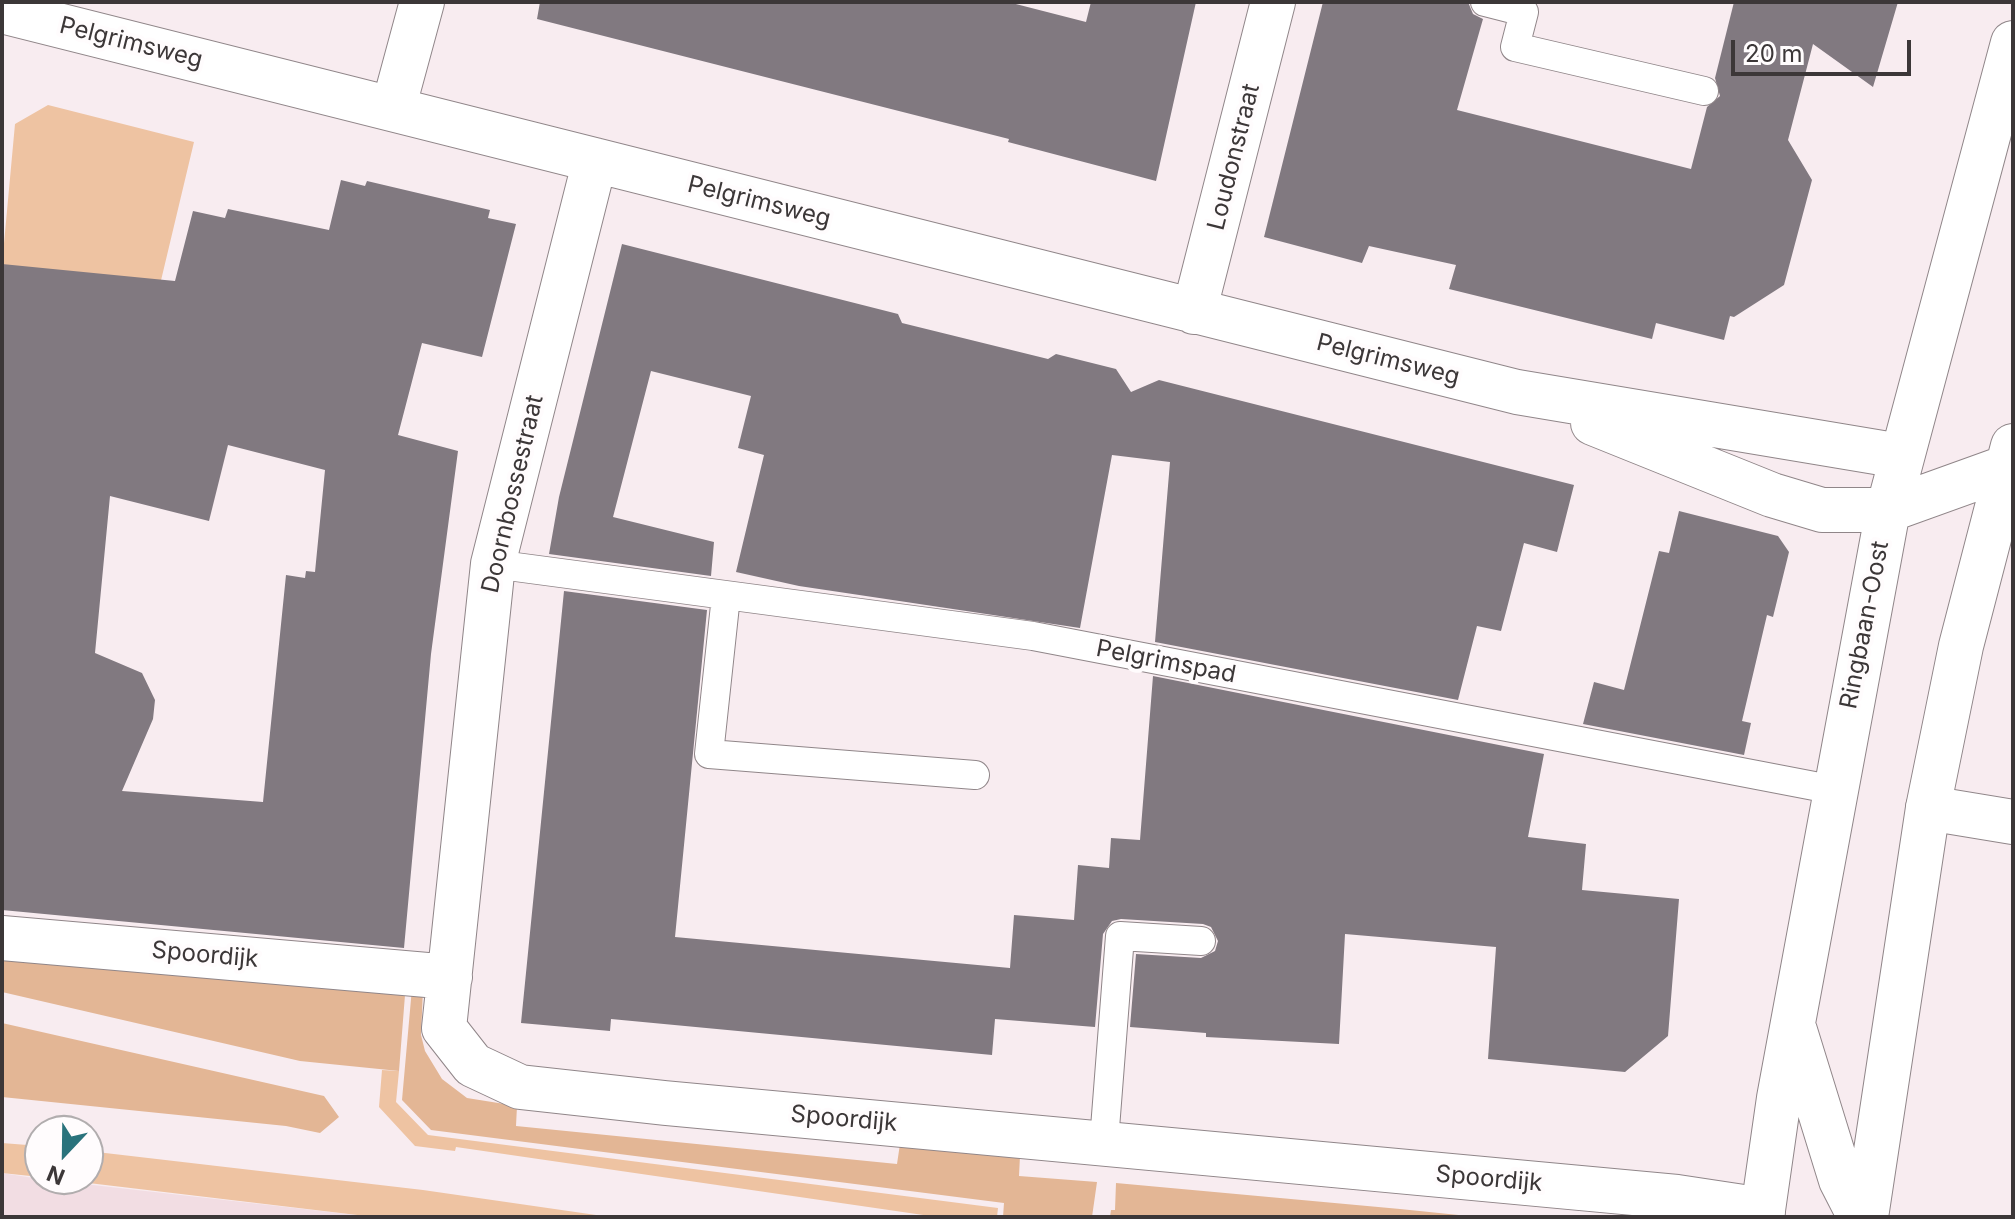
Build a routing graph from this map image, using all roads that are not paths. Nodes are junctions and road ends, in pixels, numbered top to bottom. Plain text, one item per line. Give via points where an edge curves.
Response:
1 (422, 2) edge
2 (1273, 2) edge
3 (1485, 2) edge
4 (2, 11) edge
5 (2013, 43) edge
6 (1704, 91) dead end
7 (393, 109) junction
8 (595, 160) junction
9 (1194, 312) junction
10 (1517, 392) junction
11 (1900, 456) junction
12 (2011, 459) edge
13 (1888, 510) junction
14 (493, 564) junction
15 (726, 596) junction
16 (975, 775) dead end
17 (1835, 790) junction
18 (1928, 808) junction
19 (2013, 822) edge
20 (2, 938) edge
21 (1201, 941) dead end
22 (450, 977) junction
23 (1793, 1025) junction
24 (1104, 1141) junction
25 (1762, 1214) edge
26 (1863, 1217) edge

1 - 7 street
2 - 9 street, Loudonstraat
3 - 6 lane via 1524,12 1515,47
4 - 7 street, Pelgrimsweg
5 - 11 street, Ringbaan-Oost
7 - 8 street, Pelgrimsweg
8 - 9 street, Pelgrimsweg
8 - 14 street, Doornbossestraat
9 - 10 street, Pelgrimsweg
10 - 11 street, Pelgrimsweg
10 - 13 street, Pelgrimsweg via 1772,495 1822,510
11 - 12 street, Pelgrimsweg
11 - 13 street, Ringbaan-Oost
12 - 13 street
12 - 18 street via 1961,646
13 - 17 street, Ringbaan-Oost
14 - 15 lane, Pelgrimspad
14 - 22 street, Doornbossestraat
15 - 16 lane via 709,754
15 - 17 lane, Pelgrimspad via 1033,636
17 - 23 street, Ringbaan-Oost
18 - 19 street
18 - 26 street
20 - 22 street, Spoordijk
21 - 24 lane via 1120,936
22 - 24 street, Spoordijk via 444,1028 473,1065 520,1087
23 - 25 street, Ringbaan-Oost
23 - 26 street via 1841,1180
24 - 25 street, Spoordijk via 1677,1197

